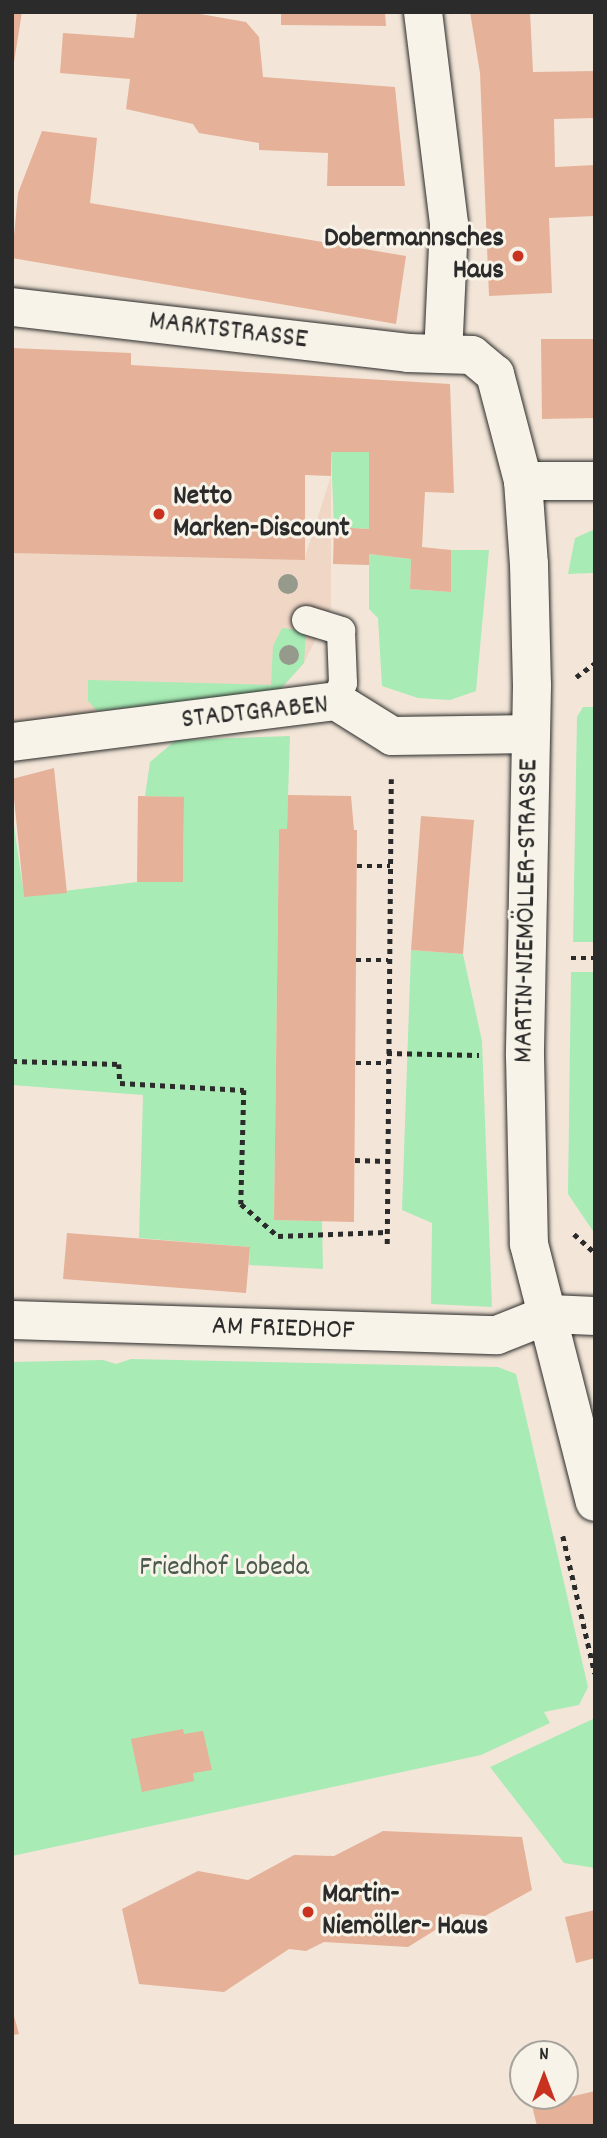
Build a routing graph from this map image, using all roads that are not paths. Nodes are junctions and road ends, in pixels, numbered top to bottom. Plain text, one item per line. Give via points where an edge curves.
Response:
1 (423, 12) edge
2 (12, 307) edge
3 (443, 354) junction
4 (523, 481) junction
5 (595, 481) edge
6 (306, 620) dead end
7 (336, 701) junction
8 (531, 734) junction
9 (12, 742) edge
10 (550, 1314) junction
11 (595, 1316) edge
12 (12, 1320) edge
13 (595, 1502) edge

1 - 3 street via 449,224
2 - 3 street, MARKTSTRASSE
3 - 4 street, MARTIN-NIEMÖLLER-STRASSE via 472,355 495,374
4 - 5 street
4 - 8 street, MARTIN-NIEMÖLLER-STRASSE
6 - 7 lane via 341,631 343,683
7 - 8 street, STADTGRABEN via 391,736
7 - 9 street, STADTGRABEN
8 - 10 street, MARTIN-NIEMÖLLER-STRASSE via 525,1056 529,1244
10 - 11 street
10 - 12 street, AM FRIEDHOF via 497,1335
10 - 13 street, MARTIN-NIEMÖLLER-STRASSE

